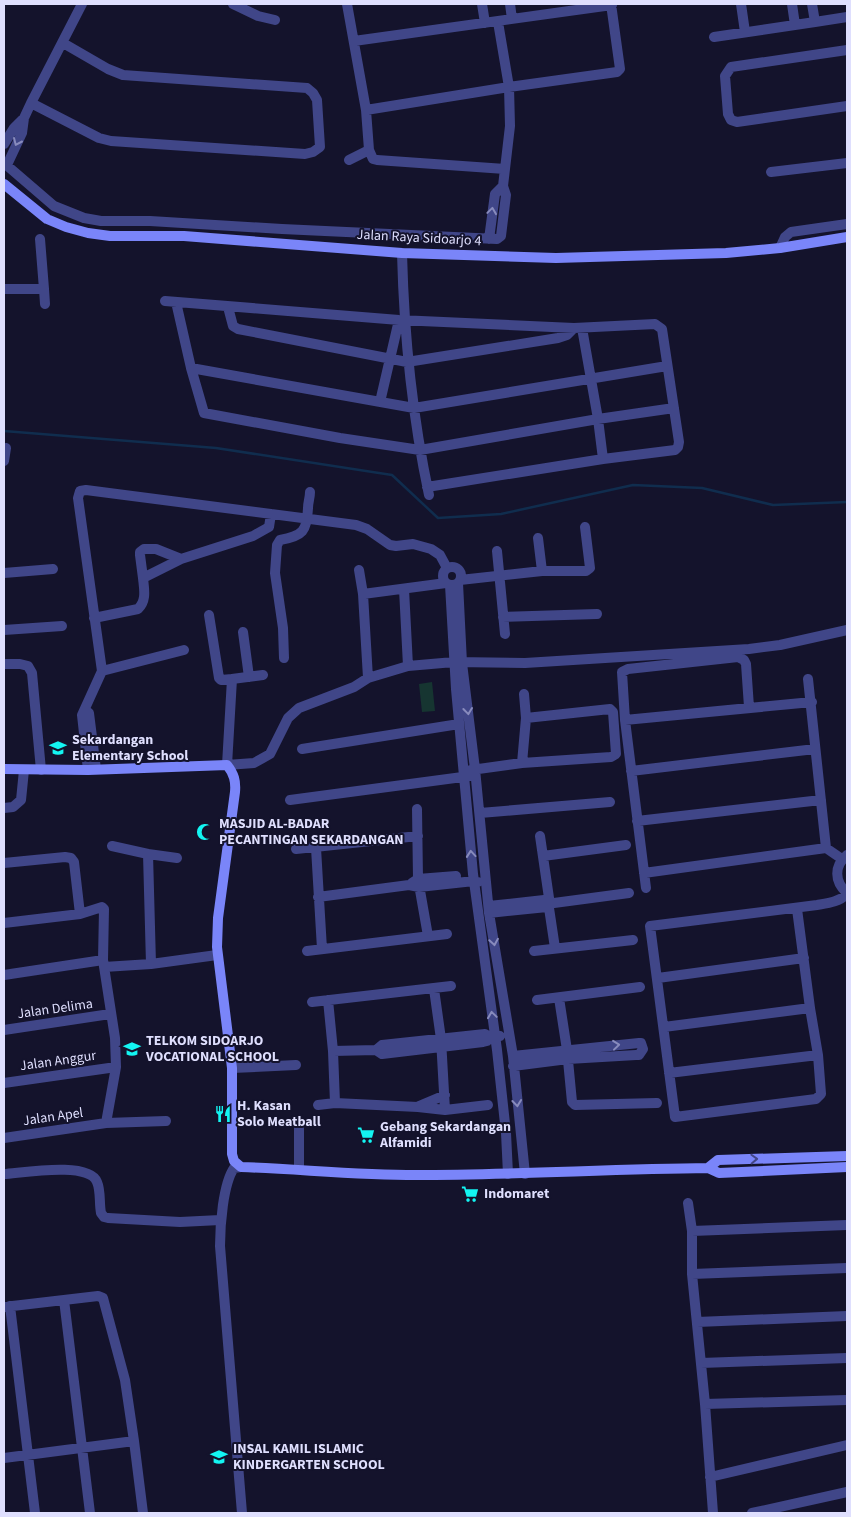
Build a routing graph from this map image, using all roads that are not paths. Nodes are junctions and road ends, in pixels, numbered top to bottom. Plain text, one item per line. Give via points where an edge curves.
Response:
1 (82, 4) edge
2 (233, 4) edge
3 (347, 4) edge
4 (482, 4) edge
5 (510, 4) edge
6 (612, 4) edge
7 (741, 4) edge
8 (792, 4) edge
9 (812, 4) edge
10 (847, 17) edge
11 (512, 19) junction
12 (275, 20) dead end
13 (498, 22) junction
14 (815, 22) junction
15 (485, 23) junction
16 (795, 25) junction
17 (745, 32) junction
18 (714, 37) dead end
19 (354, 41) junction
20 (63, 42) junction
21 (847, 50) edge
22 (509, 87) junction
23 (30, 102) junction
24 (847, 106) edge
25 (366, 110) junction
26 (24, 118) junction
27 (4, 144) edge
28 (369, 150) junction
29 (349, 160) dead end
30 (847, 163) edge
31 (5, 164) edge
32 (505, 169) junction
33 (771, 172) dead end
34 (4, 184) edge
35 (847, 224) edge
36 (847, 237) edge
37 (40, 238) dead end
38 (454, 238) junction
39 (780, 248) junction
40 (402, 253) junction
41 (452, 254) junction
42 (4, 289) edge
43 (44, 289) junction
44 (165, 301) dead end
45 (176, 302) junction
46 (45, 304) dead end
47 (228, 306) junction
48 (401, 320) junction
49 (578, 328) junction
50 (389, 359) junction
51 (407, 362) junction
52 (667, 366) junction
53 (191, 368) junction
54 (590, 378) junction
55 (380, 402) junction
56 (414, 408) junction
57 (674, 408) junction
58 (598, 419) junction
59 (6, 448) dead end
60 (420, 450) junction
61 (603, 459) junction
62 (4, 461) edge
63 (310, 492) dead end
64 (266, 513) junction
65 (308, 518) junction
66 (585, 526) dead end
67 (538, 538) dead end
68 (497, 551) dead end
69 (182, 559) junction
70 (447, 568) junction
71 (53, 569) dead end
72 (359, 570) dead end
73 (542, 571) junction
74 (4, 573) edge
75 (500, 576) junction
76 (143, 578) junction
77 (454, 583) junction
78 (404, 589) junction
79 (363, 594) junction
80 (598, 614) dead end
81 (209, 615) dead end
82 (503, 617) junction
83 (94, 618) junction
84 (62, 626) dead end
85 (4, 630) edge
86 (847, 630) edge
87 (243, 632) dead end
88 (505, 634) dead end
89 (184, 650) dead end
90 (284, 658) dead end
91 (458, 663) junction
92 (4, 664) edge
93 (408, 666) junction
94 (102, 672) junction
95 (263, 675) dead end
96 (249, 677) junction
97 (368, 678) junction
98 (232, 679) junction
99 (808, 679) dead end
100 (524, 694) dead end
101 (812, 702) junction
102 (749, 707) junction
103 (526, 718) junction
104 (625, 720) junction
105 (459, 724) junction
106 (302, 749) dead end
107 (815, 749) junction
108 (522, 763) junction
109 (227, 765) junction
110 (4, 769) edge
111 (24, 770) junction
112 (41, 770) junction
113 (92, 770) junction
114 (631, 771) junction
115 (476, 772) junction
116 (464, 774) junction
117 (290, 800) dead end
118 (821, 800) junction
119 (610, 802) dead end
120 (4, 808) edge
121 (417, 809) dead end
122 (480, 813) junction
123 (637, 822) junction
124 (418, 836) junction
125 (540, 836) dead end
126 (626, 845) dead end
127 (112, 846) dead end
128 (316, 848) junction
129 (826, 848) junction
130 (296, 849) dead end
131 (148, 854) junction
132 (543, 856) junction
133 (845, 857) edge
134 (177, 858) dead end
135 (4, 863) edge
136 (644, 873) junction
137 (473, 877) junction
138 (486, 881) junction
139 (415, 884) junction
140 (646, 888) dead end
141 (629, 893) dead end
142 (847, 893) edge
143 (318, 897) junction
144 (548, 903) junction
145 (797, 908) junction
146 (489, 910) junction
147 (80, 914) junction
148 (4, 923) edge
149 (447, 934) dead end
150 (428, 936) junction
151 (634, 940) dead end
152 (555, 948) junction
153 (322, 949) junction
154 (307, 951) dead end
155 (534, 951) dead end
156 (217, 955) junction
157 (804, 958) junction
158 (103, 963) junction
159 (151, 964) junction
160 (4, 975) edge
161 (658, 978) junction
162 (451, 986) dead end
163 (640, 987) dead end
164 (434, 989) junction
165 (559, 998) junction
166 (328, 1000) junction
167 (537, 1000) dead end
168 (312, 1002) dead end
169 (810, 1008) junction
170 (110, 1014) junction
171 (664, 1027) junction
172 (4, 1030) edge
173 (510, 1034) junction
174 (492, 1037) junction
175 (442, 1043) junction
176 (497, 1050) junction
177 (333, 1051) junction
178 (568, 1055) junction
179 (818, 1055) junction
180 (512, 1056) junction
181 (296, 1065) dead end
182 (116, 1067) junction
183 (232, 1068) junction
184 (669, 1073) junction
185 (4, 1082) edge
186 (445, 1095) junction
187 (335, 1103) junction
188 (657, 1103) dead end
189 (318, 1105) dead end
190 (488, 1105) dead end
191 (418, 1107) junction
192 (445, 1110) junction
193 (166, 1121) dead end
194 (299, 1121) dead end
195 (106, 1123) junction
196 (520, 1132) junction
197 (506, 1133) junction
198 (4, 1138) edge
199 (847, 1156) edge
200 (241, 1167) junction
201 (847, 1167) edge
202 (708, 1168) junction
203 (299, 1169) junction
204 (4, 1174) edge
205 (508, 1174) junction
206 (525, 1174) junction
207 (688, 1203) dead end
208 (220, 1220) junction
209 (847, 1225) edge
210 (692, 1231) junction
211 (847, 1268) edge
212 (692, 1274) junction
213 (64, 1300) junction
214 (7, 1306) edge
215 (847, 1316) edge
216 (697, 1322) junction
217 (847, 1358) edge
218 (701, 1363) junction
219 (847, 1400) edge
220 (705, 1404) junction
221 (134, 1441) junction
222 (847, 1446) edge
223 (83, 1448) junction
224 (28, 1455) junction
225 (4, 1458) edge
226 (710, 1477) junction
227 (847, 1492) edge
228 (35, 1513) edge
229 (90, 1513) edge
230 (143, 1513) edge
231 (242, 1513) edge
232 (713, 1513) edge
233 (752, 1513) edge

1 - 20 street
2 - 12 street
3 - 19 street
4 - 15 street
5 - 11 street
6 - 11 street
6 - 22 street via 620,69 617,72
7 - 17 street
8 - 16 street
9 - 14 street
10 - 14 street
11 - 13 street
13 - 15 street
13 - 22 street
14 - 16 street
15 - 19 street
16 - 17 street
17 - 18 street
19 - 25 street
20 - 23 street
20 - 23 street via 122,75 306,88 317,100 320,147 305,154 111,142
21 - 24 street via 731,67 726,76 728,114 737,122
22 - 25 street
22 - 32 street via 510,126
23 - 26 street
25 - 28 street
26 - 27 street
26 -> 31 street via 22,133
28 - 29 street
28 - 32 street via 377,160
30 - 33 street
31 - 38 street via 54,206 101,221
32 - 38 street via 503,186 506,195 501,236 497,239
34 - 40 street, Jalan Raya Sidoarjo 4 via 47,219 88,233 184,236
35 - 39 street via 791,232
36 - 39 street, Jalan Raya Sidoarjo 4
37 - 43 street
38 - 41 street
39 - 41 street, Jalan Raya Sidoarjo 4 via 575,258
40 - 41 street, Jalan Raya Sidoarjo 4
40 - 48 street
42 - 43 street
43 - 46 street
44 - 45 street
45 - 47 street
45 - 53 street
47 - 48 street
47 - 50 street via 230,319 238,329
48 - 49 street
48 - 50 street
48 - 51 street
49 - 51 street via 558,338
49 - 52 street via 660,326
49 - 54 street
50 - 51 street
50 - 55 street
51 - 56 street
52 - 54 street
52 - 57 street
53 - 55 street
53 - 60 street via 204,413
54 - 56 street
54 - 58 street
55 - 56 street
56 - 60 street
57 - 58 street
57 - 61 street via 679,442 675,450
58 - 60 street
58 - 61 street
59 - 62 street
60 - 61 street via 428,491
63 - 65 street
64 - 65 street
64 - 69 street via 261,526 263,530 253,536
64 - 83 street via 80,491 78,498
65 - 70 street via 356,524 390,546 422,545 440,555
65 - 90 street via 303,532 280,540 278,545 275,573
66 - 73 street via 589,570
67 - 73 street
68 - 75 street
69 - 76 street
69 - 76 street via 144,548 140,552
70 - 77 street via 443,575
70 - 77 street via 458,569 462,576
71 - 74 street
72 - 79 street
73 - 75 street
75 - 77 street
75 - 82 street
76 - 83 street via 143,604
77 - 78 street
77 - 91 street
78 - 79 street
78 - 93 street
79 - 97 street
80 - 82 street
81 - 98 street via 218,678
82 - 88 street
83 - 94 street
84 - 85 street
86 - 91 street via 780,646 757,648 525,663
87 - 96 street
89 - 94 street
91 - 93 street
91 - 105 street
91 -> 115 street
92 - 112 street via 28,666 32,673
93 - 97 street
94 - 113 street via 82,715
95 - 96 street
96 - 98 street
97 - 109 street via 354,688 300,708 288,718 270,754 262,760
98 - 109 street
99 - 101 street
100 - 103 street
101 - 102 street
101 - 107 street
102 - 104 street
102 - 104 street via 746,664 738,657 622,672
103 - 108 street
103 - 108 street via 610,709 613,712 616,754
104 - 114 street
105 - 106 street
105 - 116 street
107 - 114 street
107 - 118 street
108 - 115 street
109 - 113 street
109 - 156 street via 234,777 235,792 218,918
110 - 111 street
111 - 112 street
111 - 120 street via 21,800 18,805
112 - 113 street
114 - 123 street
115 - 116 street
115 - 122 street
116 - 117 street
137 -> 116 street
118 - 123 street
118 - 129 street
119 - 122 street
121 - 124 street
122 - 138 street
123 - 136 street
124 - 128 street
124 - 139 street
125 - 132 street
126 - 132 street
127 - 131 street
128 - 130 street
128 - 143 street
129 - 133 street
129 - 136 street
131 - 134 street
131 - 159 street
132 - 144 street
133 - 142 street via 837,874 838,882
135 - 147 street via 71,858
136 - 140 street
137 - 138 street
137 - 139 street
174 -> 137 street
138 - 146 street
139 - 143 street
139 - 150 street
141 - 144 street
142 - 145 street via 834,902
143 - 153 street
144 - 146 street
144 - 152 street
145 - 157 street
145 - 161 street via 650,926
146 -> 173 street
147 - 148 street
147 - 158 street via 104,909
149 - 150 street
150 - 153 street
151 - 152 street
152 - 155 street
153 - 154 street
156 - 159 street
156 - 183 street
157 - 161 street
157 - 169 street
158 - 159 street
158 - 160 street
158 - 170 street
161 - 171 street
162 - 164 street
163 - 165 street
164 - 166 street
164 - 175 street
165 - 167 street
165 - 178 street
166 - 168 street
166 - 177 street
169 - 171 street
169 - 179 street
170 - 172 street, Jalan Delima
170 - 182 street
171 - 184 street
173 - 174 street
173 - 180 street
174 - 175 street via 482,1042
174 - 176 street
175 - 177 street
175 - 186 street
176 - 180 street
176 - 197 street
177 - 187 street
178 -> 178 street via 639,1042 643,1049 639,1055
178 - 180 street
178 - 188 street via 572,1102 575,1105
179 - 184 street
179 - 184 street via 821,1094 816,1099 675,1117
180 -> 196 street
181 - 183 street
182 - 185 street, Jalan Anggur
182 - 195 street
183 - 200 street via 232,1154 234,1162
186 - 191 street
186 - 192 street
187 - 189 street
187 - 191 street
190 - 192 street
191 - 192 street
193 - 195 street, Jalan Apel
194 - 203 street
195 - 198 street, Jalan Apel
196 - 197 street
196 - 206 street
197 - 205 street
202 -> 199 street via 718,1160
200 - 203 street
200 - 208 street via 232,1171
201 - 202 street via 719,1173
202 - 206 street
203 - 205 street via 363,1174
204 - 208 street via 54,1169 86,1173 97,1183 102,1213 108,1218 180,1222
205 - 206 street
207 - 210 street
208 - 231 street via 220,1260
209 - 210 street
210 - 212 street
211 - 212 street
212 - 216 street
213 - 214 street
213 - 221 street via 103,1298 125,1380
213 - 223 street
214 - 224 street
215 - 216 street
216 - 218 street
217 - 218 street
218 - 220 street
219 - 220 street
220 - 226 street
221 - 223 street
221 - 230 street
222 - 226 street
223 - 224 street
223 - 229 street
224 - 225 street
224 - 228 street
226 - 232 street
227 - 233 street

